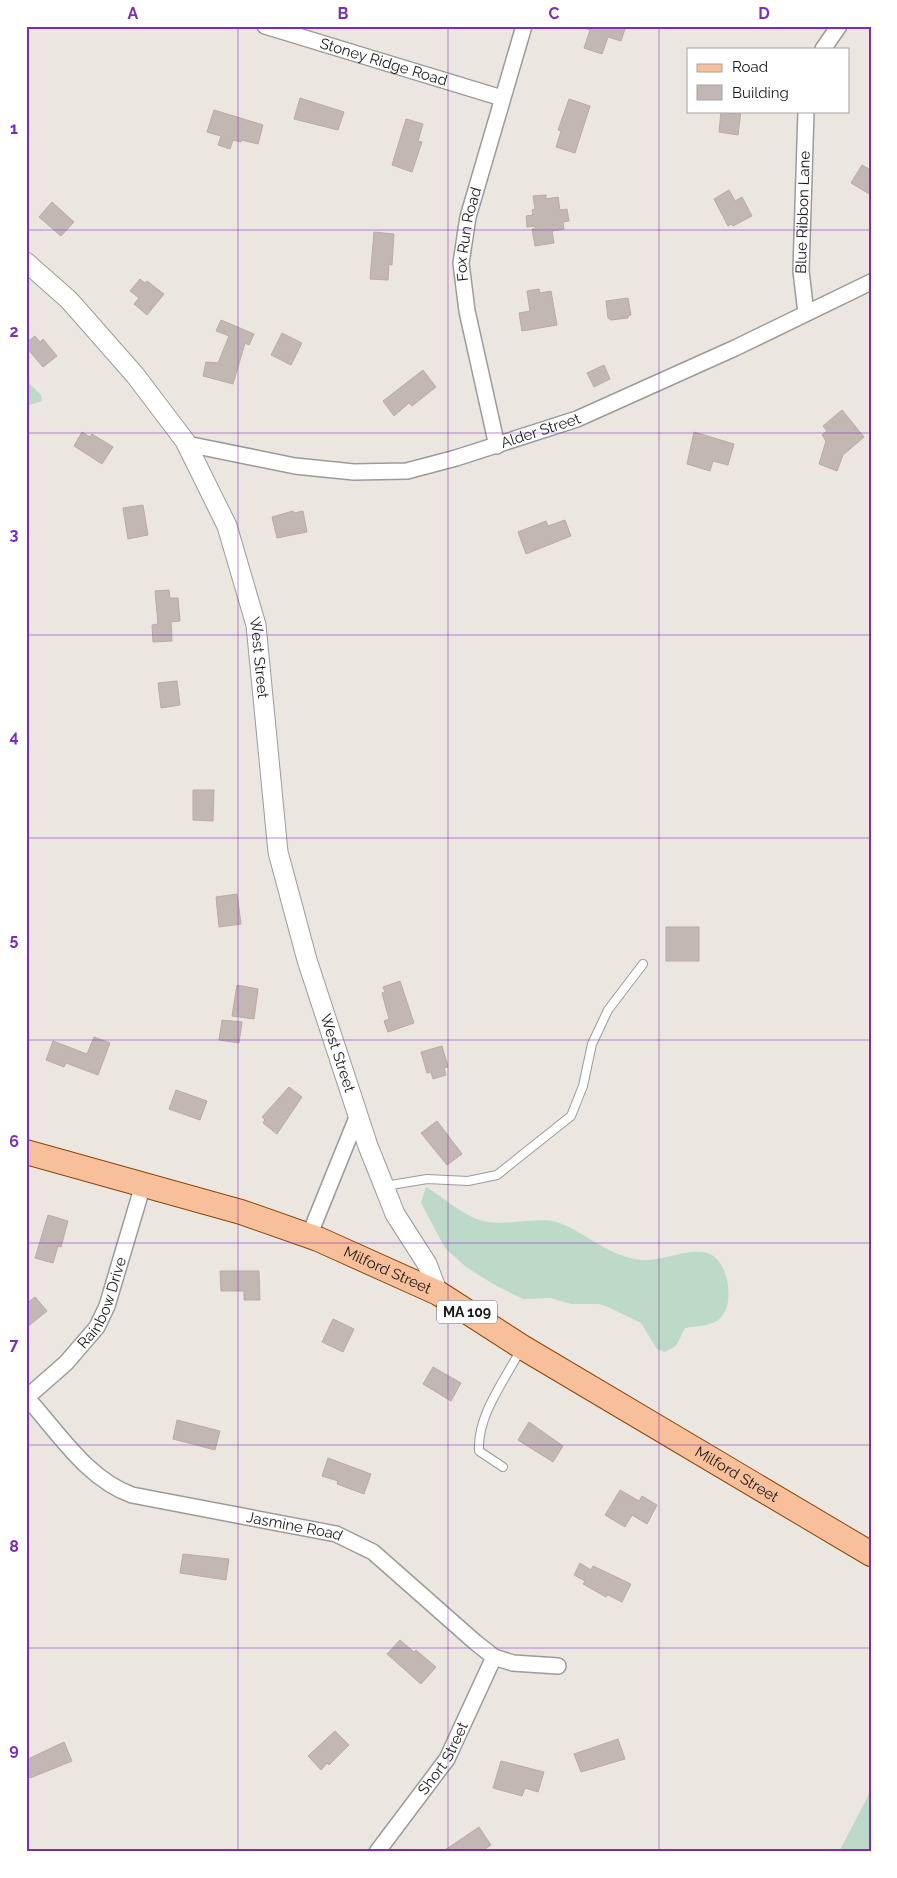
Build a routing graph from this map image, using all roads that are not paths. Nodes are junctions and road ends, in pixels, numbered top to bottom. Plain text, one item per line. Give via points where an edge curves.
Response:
1 (265, 26) edge
2 (524, 26) edge
3 (839, 26) edge
4 (824, 48) edge
5 (502, 98) junction
6 (806, 112) edge
7 (26, 262) edge
8 (871, 282) edge
9 (806, 313) junction
10 (187, 444) junction
11 (497, 446) junction
12 (643, 964) dead end
13 (358, 1115) junction
14 (26, 1152) edge
15 (143, 1185) junction
16 (384, 1186) junction
17 (309, 1236) junction
18 (438, 1293) junction
19 (522, 1347) junction
20 (27, 1398) edge
21 (503, 1467) dead end
22 (868, 1548) edge
23 (494, 1657) junction
24 (558, 1666) dead end
25 (377, 1852) edge

1 - 5 street, Stoney Ridge Road
2 - 5 street, Fox Run Road
3 - 4 street
5 - 11 street, Fox Run Road via 468,217 461,263 467,311
6 - 9 street, Blue Ribbon Lane via 801,271
7 - 10 street, West Street via 69,300 135,375
8 - 9 street, Alder Street
9 - 11 street, Alder Street via 577,419
10 - 11 street, Alder Street via 295,466 354,472 407,471
10 - 13 street, West Street via 227,526 256,625 278,852 307,960
12 - 16 lane via 608,1010 592,1044 583,1086 571,1116 497,1175 468,1181 427,1179
13 - 16 street, West Street
13 - 17 street
14 - 15 main road, Milford Street / MA 109
15 - 17 main road, Milford Street / MA 109 via 241,1212
15 - 20 street, Rainbow Drive via 107,1306 97,1327 66,1363
16 - 18 street, West Street via 395,1214 427,1264
17 - 18 main road, Milford Street / MA 109
18 - 19 main road, Milford Street / MA 109
19 - 21 lane via 488,1410 478,1436 479,1451
19 - 22 main road, Milford Street / MA 109
20 - 23 street, Jasmine Road via 93,1472 119,1490 316,1528 355,1542 373,1552
23 - 24 street, Jasmine Road via 513,1663
23 - 25 street, Short Street via 447,1758

